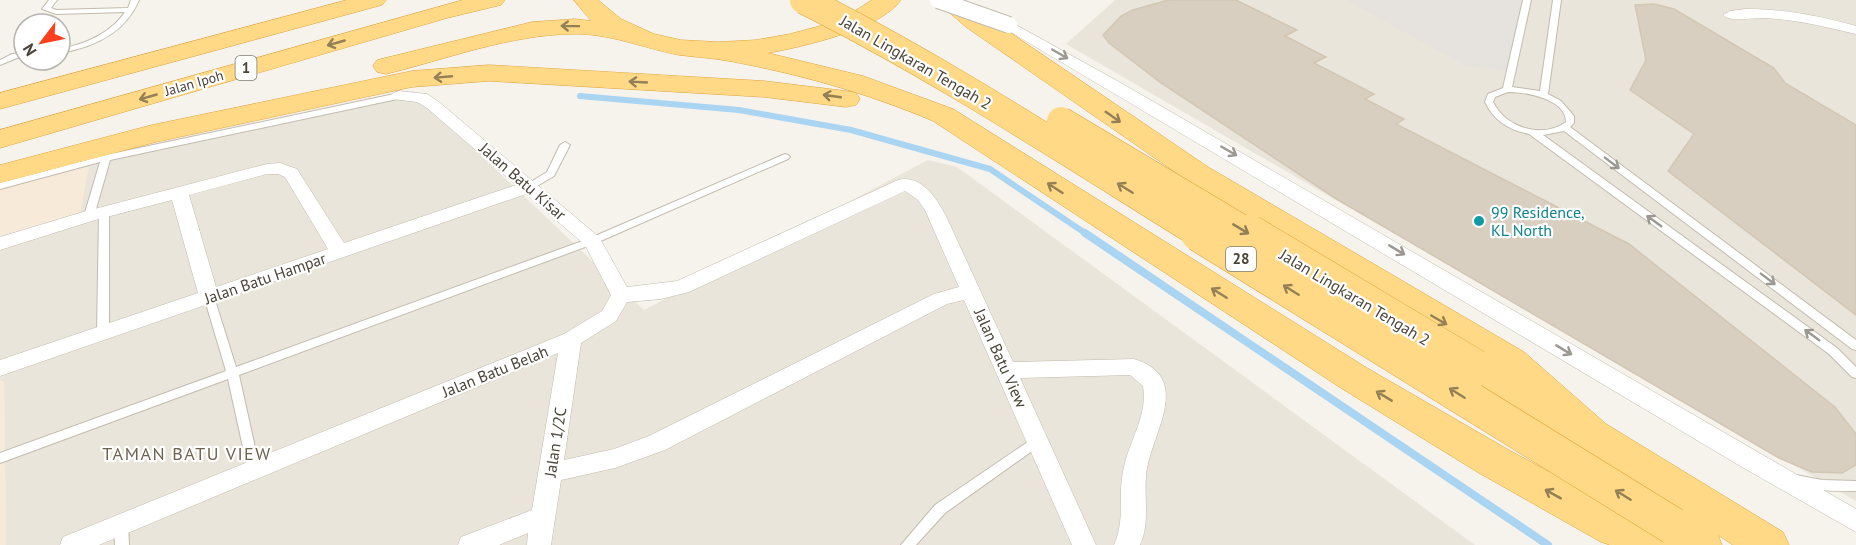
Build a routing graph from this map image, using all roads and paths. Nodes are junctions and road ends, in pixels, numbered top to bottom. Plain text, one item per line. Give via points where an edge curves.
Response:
1 (53, 0) edge
2 (135, 0) edge
3 (354, 0) edge
4 (374, 0) edge
5 (427, 0) edge
6 (493, 0) edge
7 (586, 0) edge
8 (804, 0) edge
9 (845, 0) edge
10 (889, 0) edge
11 (938, 0) edge
12 (947, 0) edge
13 (1527, 0) edge
14 (1557, 0) edge
15 (132, 10) junction
16 (317, 15) junction
17 (1730, 15) dead end
18 (1856, 30) edge
19 (628, 33) junction
20 (72, 47) edge
21 (698, 48) junction
22 (1507, 90) junction
23 (1544, 95) junction
24 (399, 96) joint
25 (0, 101) edge
26 (0, 119) edge
27 (1565, 128) junction
28 (1531, 131) junction
29 (969, 132) junction
30 (152, 134) junction
31 (0, 140) edge
32 (565, 145) dead end
33 (786, 156) dead end
34 (105, 158) junction
35 (0, 174) edge
36 (0, 186) edge
37 (529, 187) junction
38 (179, 192) junction
39 (96, 214) junction
40 (592, 241) junction
41 (0, 244) edge
42 (340, 252) junction
43 (971, 291) junction
44 (621, 295) junction
45 (209, 297) junction
46 (104, 333) junction
47 (571, 339) junction
48 (1856, 346) edge
49 (0, 368) edge
50 (1007, 370) junction
51 (232, 372) junction
52 (1856, 374) edge
53 (1592, 435) junction
54 (1038, 440) junction
55 (0, 458) edge
56 (254, 470) junction
57 (550, 473) junction
58 (1778, 476) junction
59 (1856, 486) edge
60 (543, 517) junction
61 (1856, 521) edge
62 (122, 535) edge
63 (1679, 539) edge
64 (72, 545) edge
65 (470, 545) edge
66 (539, 545) edge
67 (908, 545) edge
68 (1084, 545) edge
69 (1126, 545) edge
70 (1768, 545) edge

1 - 15 lane via 46,9 56,12
2 - 15 lane
3 - 16 highway
4 - 16 highway
5 - 26 highway, Jalan Ipoh / 1
6 -> 31 highway, Jalan Ipoh / 1
7 - 19 highway via 603,19
63 -> 8 highway, Jalan Lingkaran Tengah 2 / 28, bridge via 957,84
9 -> 53 highway, Jalan Lingkaran Tengah 2 / 28, bridge via 979,73
10 - 21 highway via 866,16 806,38 758,48
11 -> 58 street, bridge via 1009,25
12 -> 53 highway via 1198,174 1511,362
13 - 22 lane
14 - 23 lane
15 - 20 lane via 114,29
16 - 25 highway
17 - 18 street via 1776,13
19 - 21 highway
19 -> 30 highway via 575,26 517,31 236,107
21 - 29 highway via 771,60 883,91 943,115
22 - 23 lane
22 - 28 lane via 1491,96 1491,108 1505,122
23 - 27 lane via 1570,116
24 - 34 lane
24 - 37 street, Jalan Batu Kisar via 421,97 434,105
27 - 28 lane via 1544,133
27 -> 48 lane
52 -> 28 lane via 1833,351
29 -> 30 highway via 916,122 844,98 803,92 489,73 412,79
63 -> 29 highway via 1616,529 1463,444
30 - 35 highway
32 - 37 lane via 550,174
33 - 40 lane
34 - 36 lane
34 - 39 lane
37 - 40 street, Jalan Batu Kisar
37 - 42 street, Jalan Batu Hampar
38 - 39 street
38 - 42 street via 280,168 291,173
38 - 45 street
39 - 41 street
39 - 46 lane
40 - 44 street, Jalan Batu Kisar
40 - 51 lane
42 - 45 street, Jalan Batu Hampar
43 - 44 street, Jalan Batu View via 927,196 904,184 682,287
43 - 50 street, Jalan Batu View
43 - 57 street via 941,298 657,443 615,458
44 - 47 street, Jalan Batu Belah via 609,316
45 - 46 street, Jalan Batu Hampar
45 - 51 lane
46 - 49 street, Jalan Batu Hampar
47 - 56 street, Jalan Batu Belah
47 - 57 street, Jalan 1/2C
50 - 54 street, Jalan Batu View
50 - 69 street via 1134,367 1146,375 1154,387 1152,417 1135,468 1134,516 1131,540
51 - 55 lane
51 - 56 lane
53 - 70 highway, Jalan Lingkaran Tengah 2 / 28
54 - 67 lane via 940,509
54 - 68 street, Jalan Batu View
56 - 62 street, Jalan Batu Belah
57 - 60 street, Jalan 1/2C
58 - 59 lane via 1822,485
58 - 61 street
60 - 65 street
60 - 66 street, Jalan 1/2C
62 - 64 street, Jalan Batu Belah

